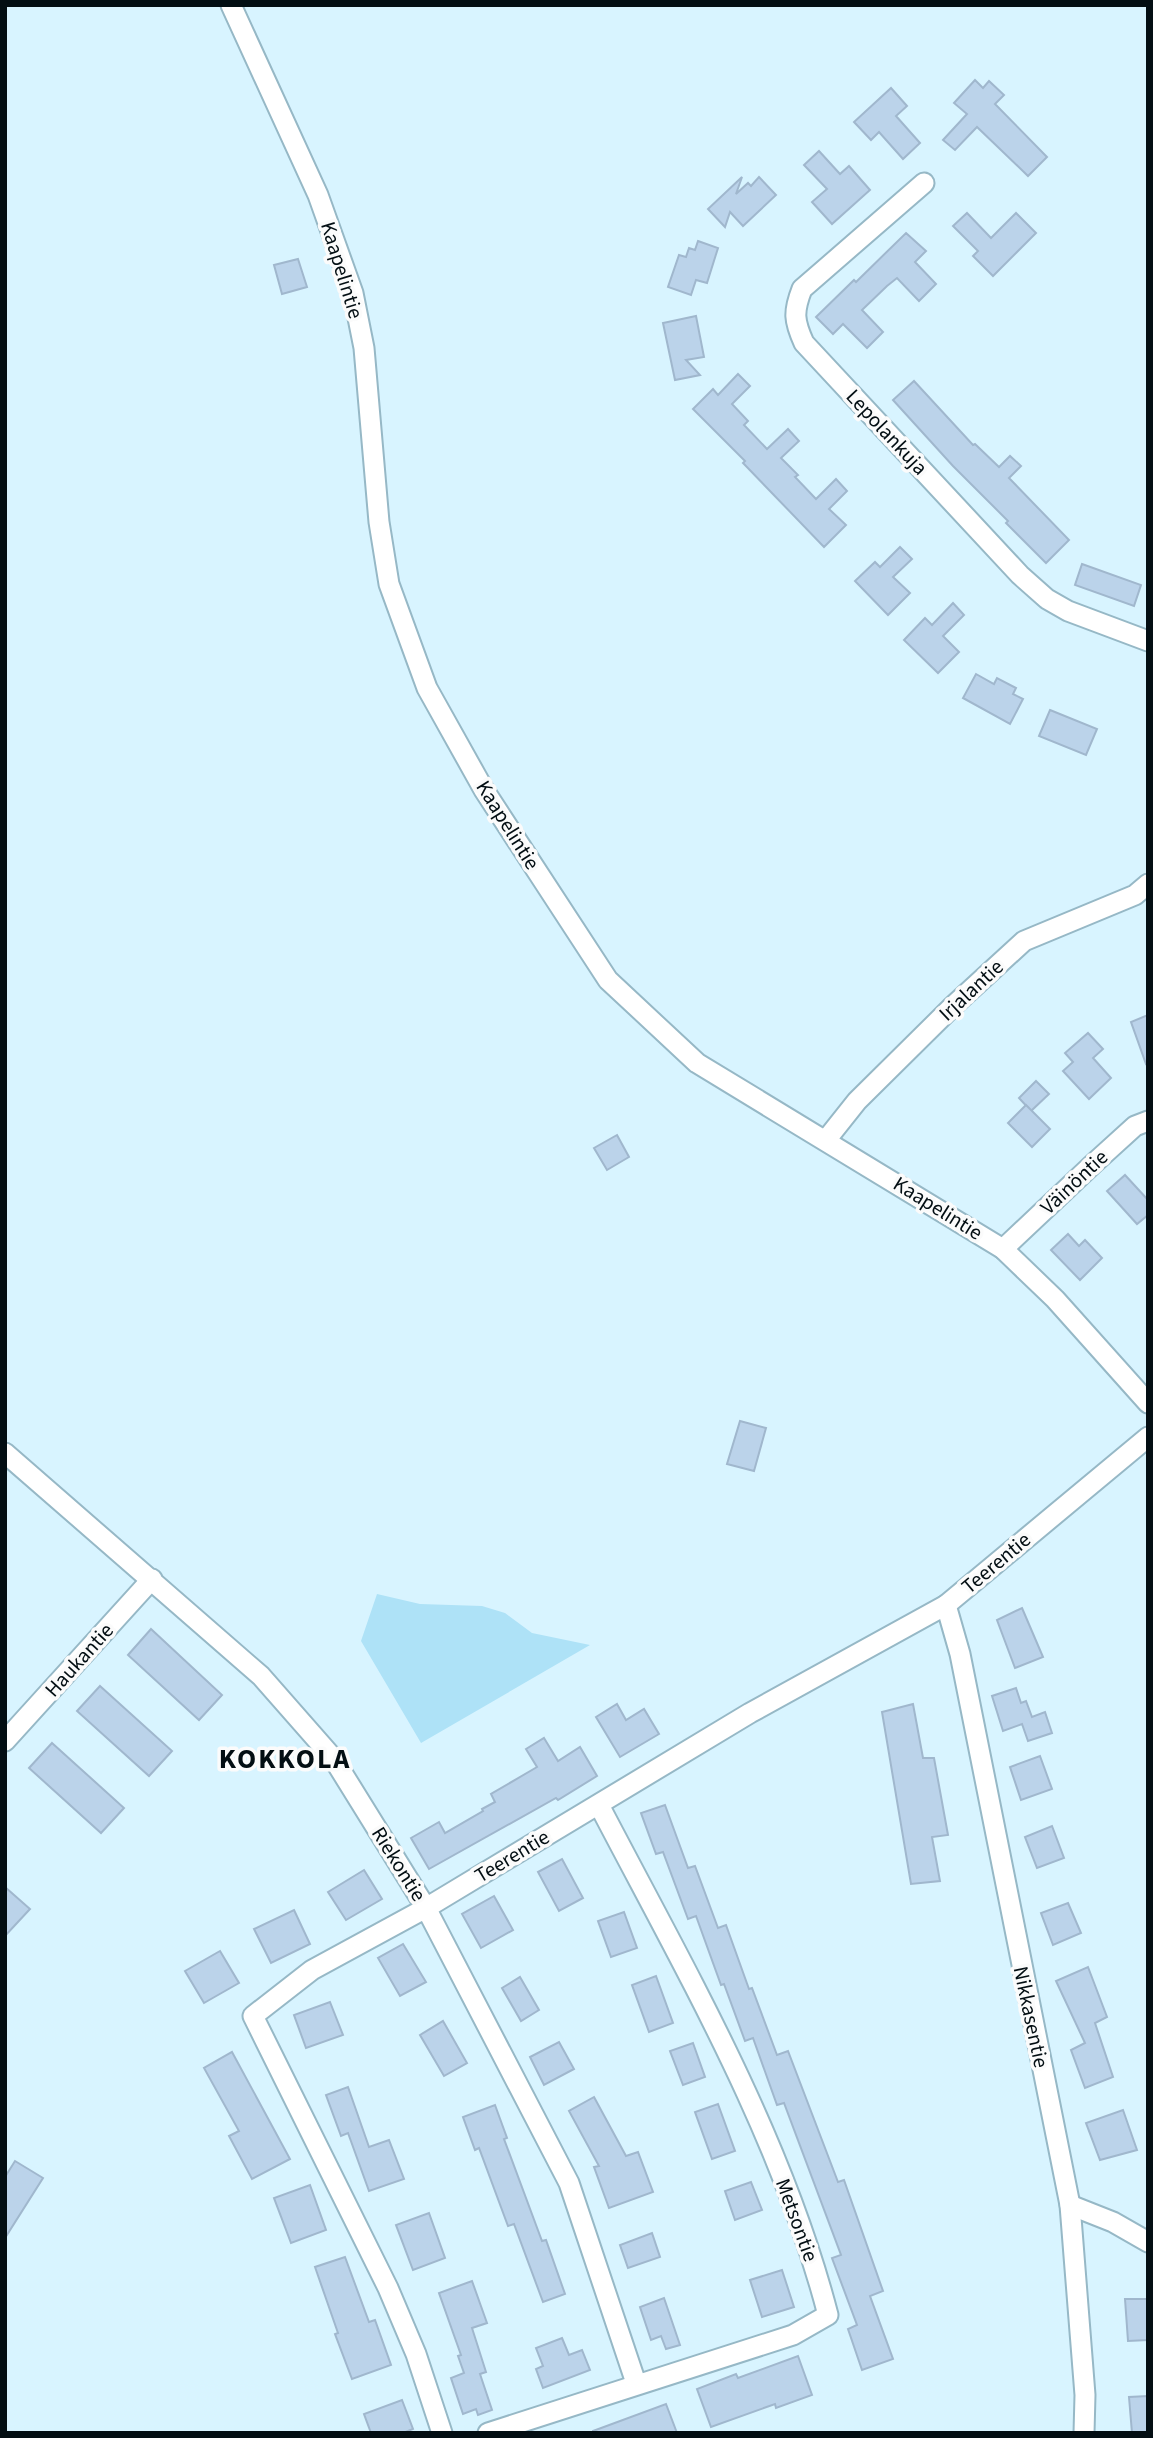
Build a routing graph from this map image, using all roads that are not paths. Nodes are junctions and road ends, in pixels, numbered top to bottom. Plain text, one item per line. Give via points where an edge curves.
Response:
1 (231, 5) edge
2 (924, 183) dead end
3 (1148, 641) edge
4 (1148, 884) edge
5 (1148, 1121) edge
6 (826, 1140) junction
7 (1003, 1249) junction
8 (1148, 1403) edge
9 (1148, 1437) edge
10 (5, 1453) edge
11 (152, 1579) junction
12 (946, 1605) junction
13 (6, 1739) edge
14 (599, 1805) junction
15 (426, 1908) junction
16 (1070, 2205) junction
17 (1148, 2242) edge
18 (636, 2384) junction
19 (442, 2433) edge
20 (488, 2433) edge
21 (1084, 2433) edge

1 - 6 street, Kaapelintie via 318,195 353,293 365,348 388,584 427,688 484,790 608,979 697,1063
2 - 3 street, Lepolankuja via 802,289 795,323 804,343 1047,599
4 - 6 street, Irjalantie via 1135,895 1024,941 857,1101
5 - 7 street, Väinöntie via 1135,1126
6 - 7 street, Kaapelintie
7 - 8 street, Kaapelintie via 1055,1299
9 - 12 street, Teerentie
10 - 11 street, Riekontie
11 - 13 street, Haukantie
11 - 15 street, Riekontie via 261,1676 333,1758
12 - 14 street, Teerentie via 750,1713
12 - 16 street, Nikkasentie via 960,1654
14 - 15 street, Teerentie
14 - 18 street, Metsontie via 766,2135 828,2315 793,2334
15 - 18 street, Riekontie via 569,2183
15 - 19 street, Teerentie via 312,1970 253,2016 388,2288
16 - 17 street
16 - 21 street, Nikkasentie
18 - 20 street, Metsontie

